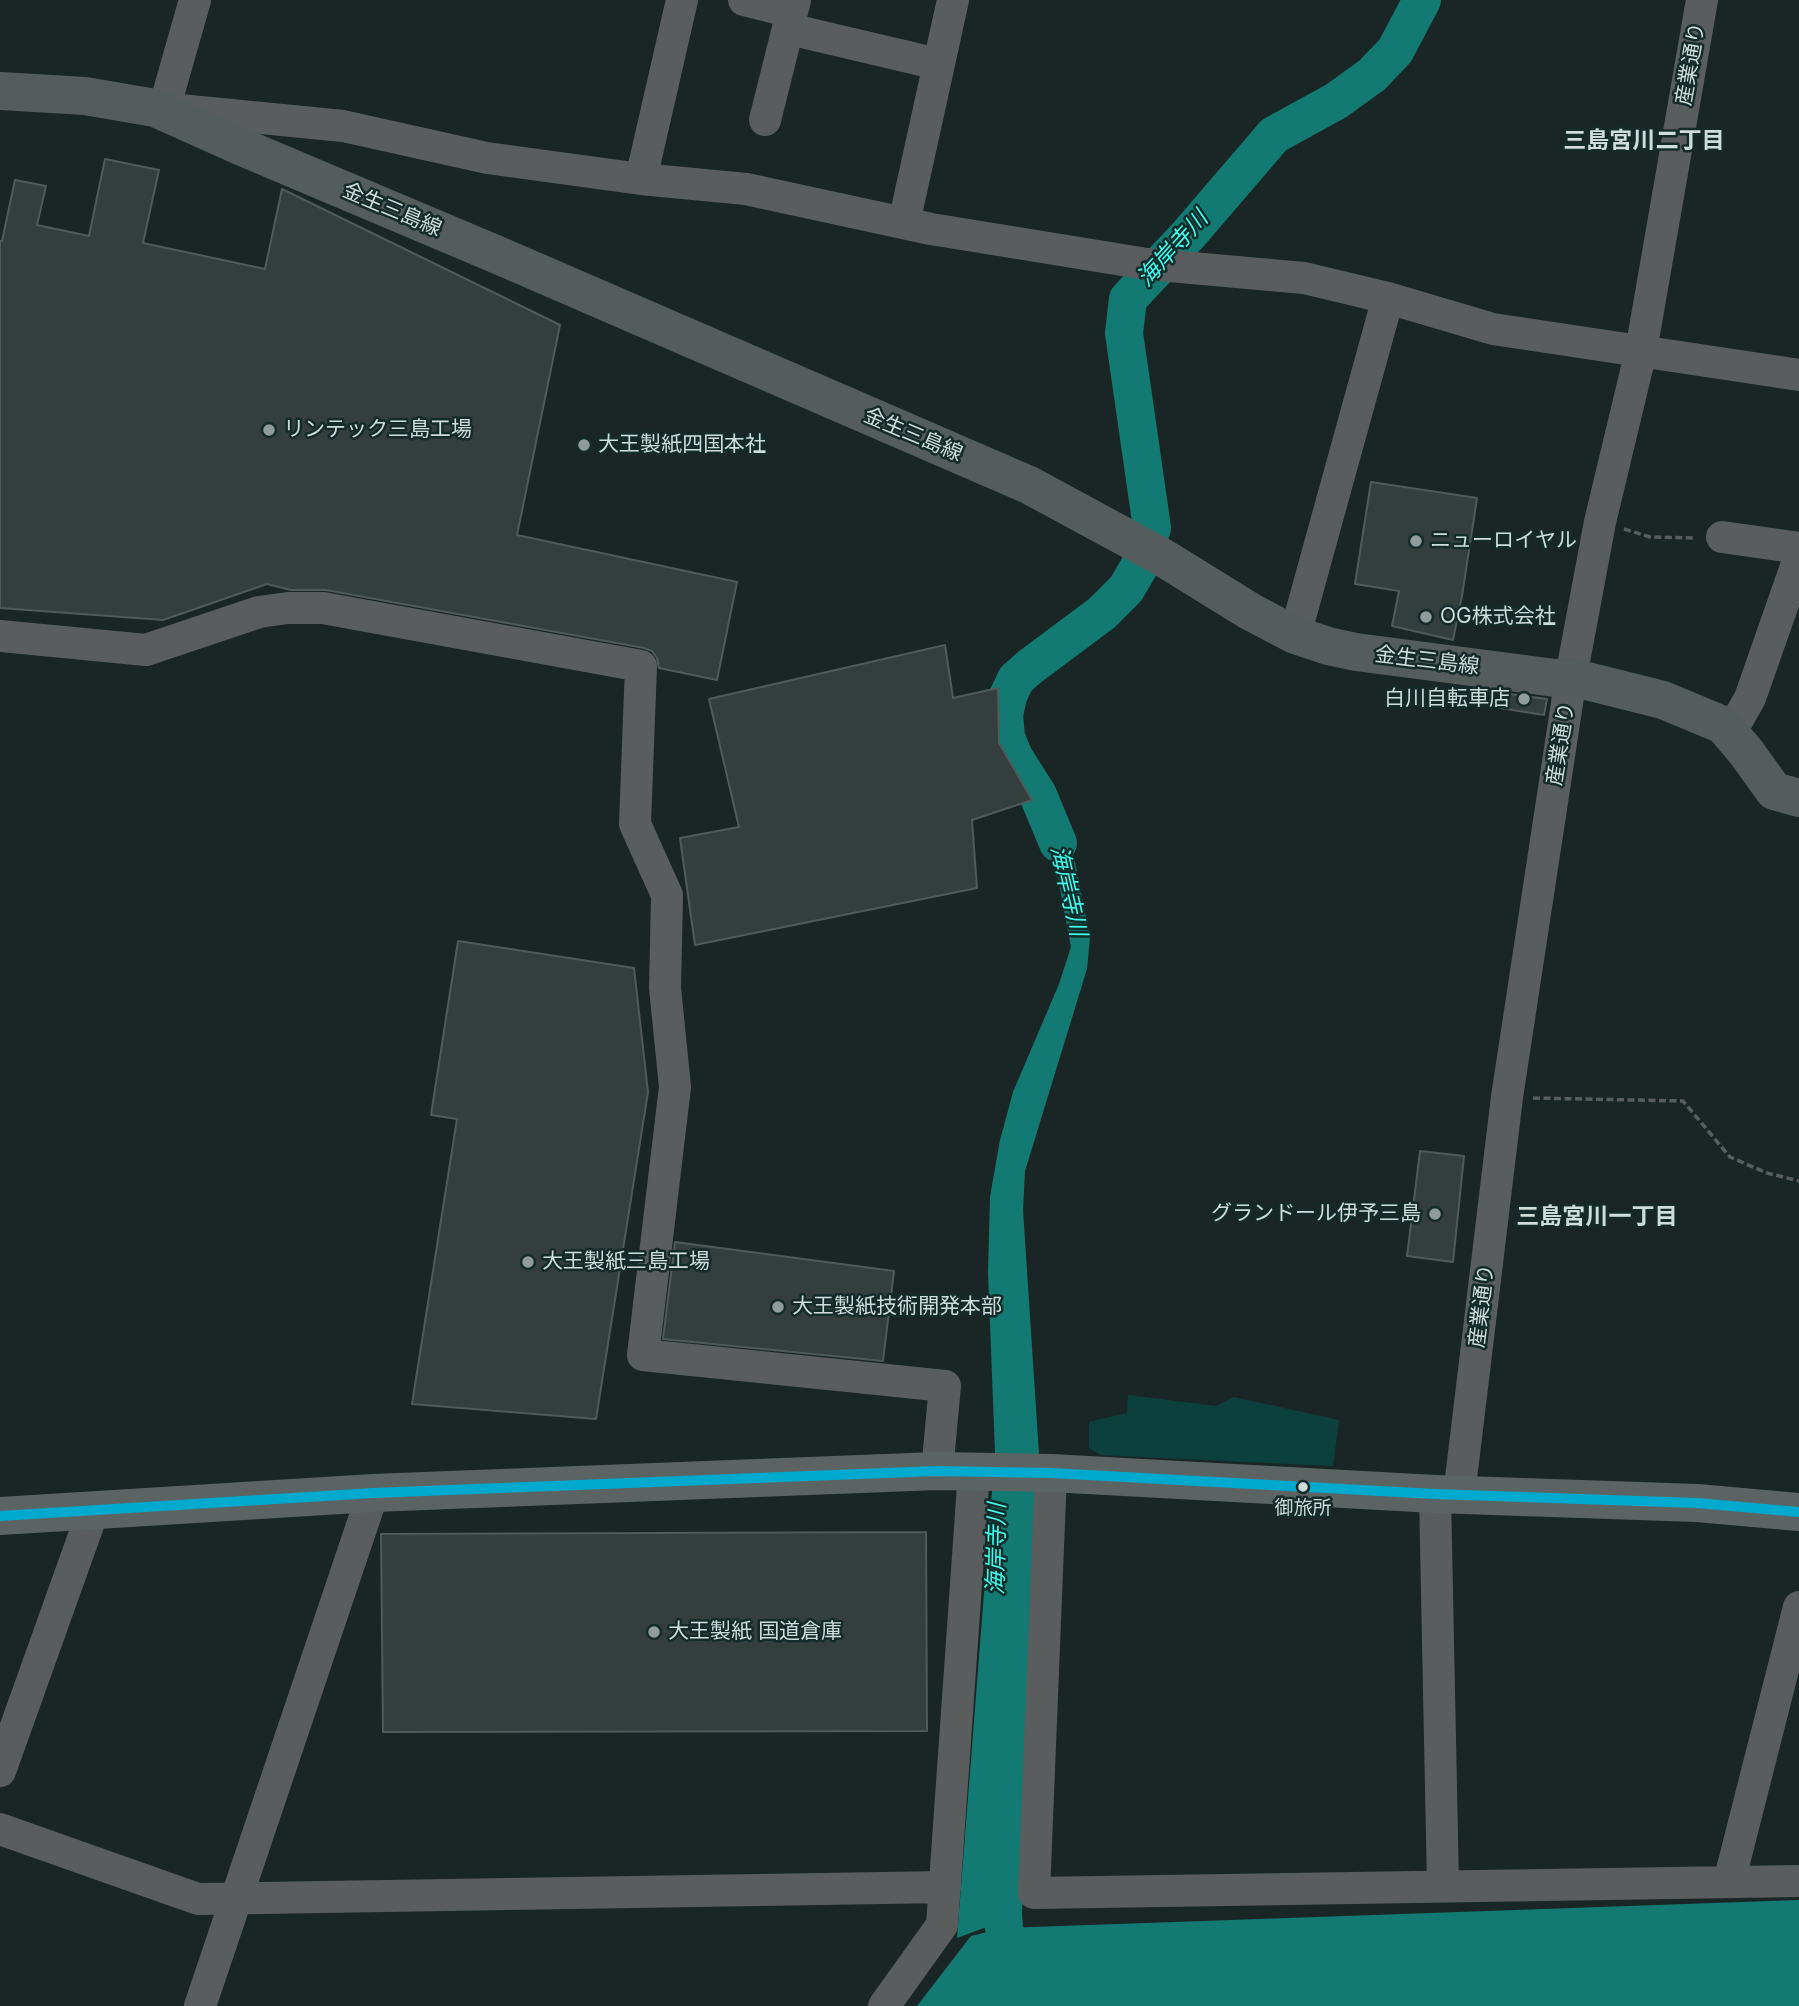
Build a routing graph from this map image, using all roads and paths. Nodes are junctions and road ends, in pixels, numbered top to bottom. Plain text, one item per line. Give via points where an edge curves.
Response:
1 (195, 0) edge
2 (682, 0) edge
3 (744, 0) edge
4 (953, 0) edge
5 (1702, 0) edge
6 (1723, 0) edge
7 (792, 14) edge
8 (938, 65) junction
9 (1690, 65) junction
10 (0, 91) edge
11 (159, 108) junction
12 (765, 120) dead end
13 (641, 179) junction
14 (904, 223) junction
15 (1388, 298) junction
16 (1641, 351) junction
17 (1799, 375) edge
18 (1600, 522) junction
19 (1723, 537) joint
20 (1799, 548) edge
21 (1799, 558) edge
22 (1295, 635) junction
23 (0, 636) edge
24 (1571, 677) junction
25 (1727, 729) junction
26 (1799, 798) edge
27 (1507, 1097) junction
28 (1799, 1181) edge
29 (968, 1471) junction
30 (1045, 1473) junction
31 (373, 1493) junction
32 (1447, 1494) junction
33 (93, 1511) junction
34 (1799, 1512) edge
35 (0, 1517) edge
36 (1799, 1607) edge
37 (0, 1770) edge
38 (0, 1829) edge
39 (1799, 1881) edge
40 (1729, 1882) junction
41 (1443, 1886) junction
42 (945, 1887) junction
43 (236, 1899) junction
44 (200, 2006) edge
45 (884, 2006) edge

1 - 11 street
2 - 13 street
3 - 7 street
4 - 8 street
5 - 9 street, 産業通り
6 - 9 street
7 - 8 street
7 - 12 street
8 - 14 street
9 - 16 street, 産業通り
10 - 11 main road, 金生三島線 via 85,96
11 - 13 street via 343,126 486,158
11 - 22 main road, 金生三島線 via 242,148 1029,485
13 - 14 street via 746,189
14 - 15 street via 1159,266 1304,278
15 - 16 street via 1493,329
15 - 22 street
16 - 17 street
16 - 18 street, 産業通り
18 - 19 path via 1650,537
18 - 24 street, 産業通り
19 - 20 street
21 - 25 street via 1750,698
22 - 24 main road, 金生三島線 via 1356,652
23 - 29 street via 146,650 259,612 323,608 641,666 635,824 667,895 665,988 675,1087 643,1355 945,1386
24 - 25 main road, 金生三島線 via 1663,700
24 - 27 street, 産業通り
25 - 26 main road, 金生三島線 via 1773,791
27 - 28 path via 1683,1101 1730,1157
27 - 32 street, 産業通り
29 - 30 highway
29 - 31 highway
29 - 42 street
30 - 32 highway
30 - 41 street via 1034,1893
31 - 33 highway
31 - 43 street
32 - 34 highway via 1697,1503
32 - 41 street, 産業通り
33 - 35 highway
33 - 37 street
36 - 40 street
38 - 43 street via 198,1899
39 - 40 street
40 - 41 street
42 - 43 street
42 - 45 street via 942,1925
43 - 44 street

